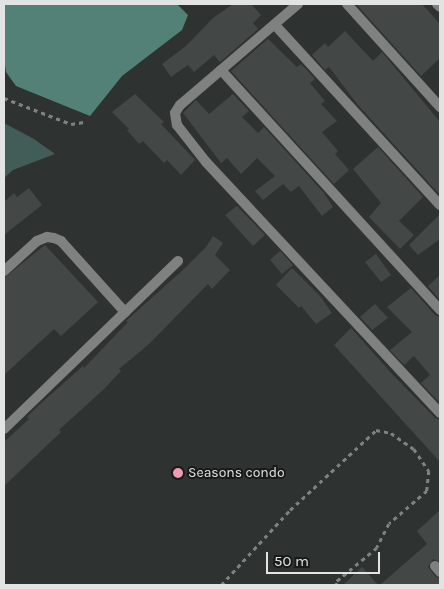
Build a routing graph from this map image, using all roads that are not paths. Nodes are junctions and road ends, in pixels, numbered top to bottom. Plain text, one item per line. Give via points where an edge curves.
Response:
1 (298, 4) edge
2 (348, 4) edge
3 (438, 4) edge
4 (440, 7) edge
5 (275, 25) junction
6 (221, 70) junction
7 (440, 107) edge
8 (440, 205) edge
9 (178, 261) dead end
10 (4, 271) edge
11 (440, 310) edge
12 (125, 312) junction
13 (440, 413) edge
14 (4, 429) edge

1 - 5 street
2 - 7 street
3 - 4 street
5 - 6 street
5 - 8 street
6 - 11 street
6 - 13 street via 180,105 176,113 177,125 206,162
9 - 12 street
10 - 12 street via 37,241 54,238 61,241
12 - 14 street

